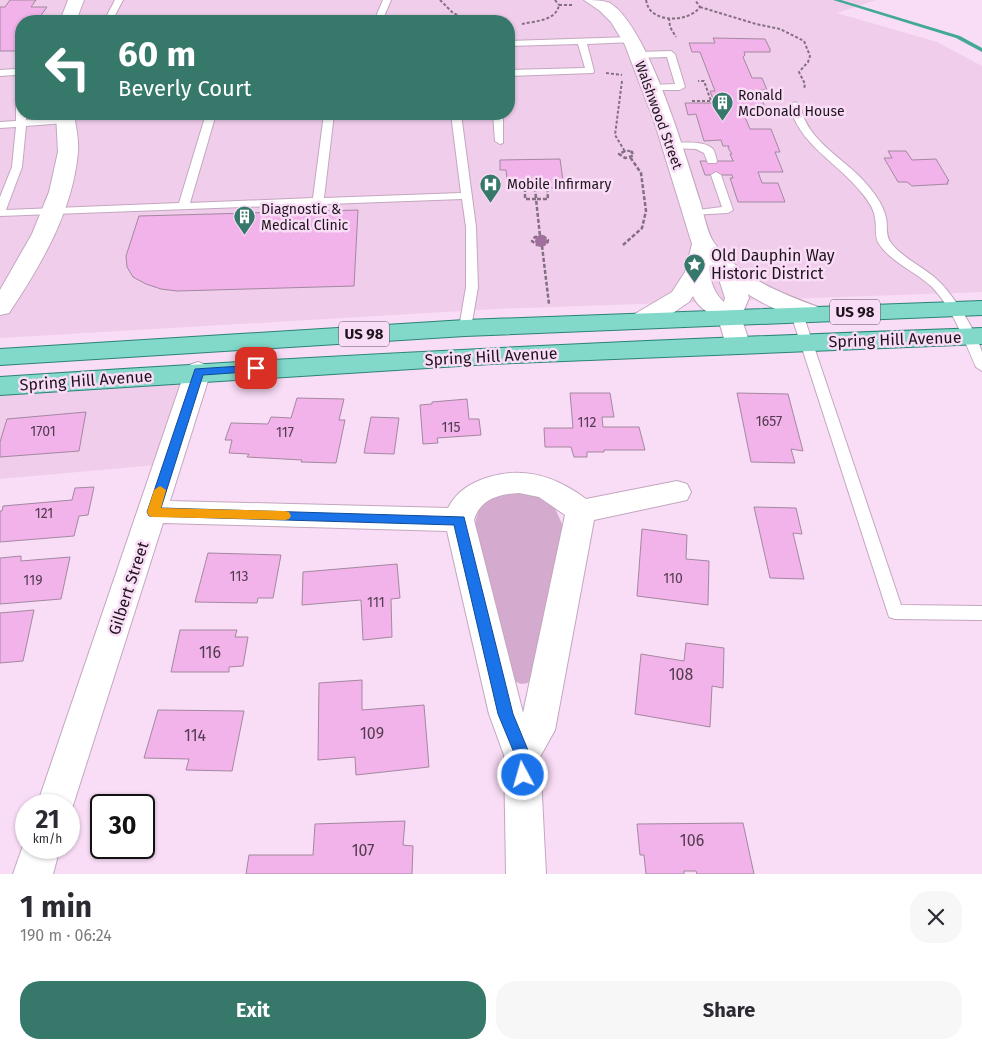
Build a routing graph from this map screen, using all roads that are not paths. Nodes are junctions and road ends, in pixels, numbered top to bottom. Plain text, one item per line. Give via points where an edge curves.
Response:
1 (76, 0) edge
2 (118, 0) edge
3 (387, 0) edge
4 (592, 0) edge
5 (70, 15) edge
6 (111, 15) edge
7 (381, 15) edge
8 (582, 42) junction
9 (515, 43) edge
10 (634, 48) junction
11 (0, 72) edge
12 (15, 72) edge
13 (515, 73) edge
14 (651, 88) junction
15 (795, 105) road end
16 (21, 120) edge
17 (46, 120) edge
18 (65, 120) edge
19 (209, 120) edge
20 (328, 120) edge
21 (457, 120) edge
22 (498, 120) edge
23 (21, 124) junction
24 (0, 125) edge
25 (500, 141) dead end
26 (672, 146) junction
27 (712, 161) dead end
28 (716, 175) dead end
29 (467, 196) junction
30 (318, 200) junction
31 (184, 205) junction
32 (53, 210) junction
33 (0, 212) edge
34 (694, 213) junction
35 (703, 244) junction
36 (728, 271) junction
37 (697, 272) junction
38 (0, 308) edge
39 (982, 308) edge
40 (953, 309) junction
41 (804, 314) junction
42 (729, 316) junction
43 (642, 320) junction
44 (465, 328) junction
45 (975, 336) edge
46 (807, 342) junction
47 (737, 344) junction
48 (0, 357) edge
49 (982, 367) edge
50 (198, 371) junction
51 (0, 386) edge
52 (677, 492) dead end
53 (581, 511) junction
54 (153, 512) junction
55 (459, 520) junction
56 (982, 613) edge
57 (522, 755) junction
58 (60, 794) edge
59 (38, 859) edge
60 (33, 874) edge
61 (526, 874) edge

1 - 5 street
2 - 6 lane
3 - 7 lane
4 - 10 street, Walshwood Street via 617,19
8 - 9 lane
8 - 10 lane
8 - 13 lane via 590,72
10 - 14 street, Walshwood Street
10 - 14 lane via 671,54 680,87
11 - 12 lane
14 - 26 street, Walshwood Street
15 - 40 lane via 803,127 869,195 880,214 884,242 896,256 940,289
16 - 23 lane
17 - 23 lane
18 - 32 street via 68,151
19 - 31 lane
20 - 30 lane
21 - 29 lane
22 - 25 lane
23 - 24 lane
23 - 33 lane via 17,166
26 - 27 lane via 704,148
26 - 34 street, Walshwood Street
28 - 34 lane via 728,210
29 - 30 lane
29 - 44 lane via 472,287
30 - 31 lane
31 - 32 lane
32 - 33 lane
32 - 38 street via 36,252
34 - 35 street, Walshwood Street
35 - 36 street, Walshwood Street
35 - 37 street, Walshwood Street
36 - 41 street, Walshwood Street via 770,298
36 - 42 street, Walshwood Street via 737,298
37 - 42 street via 708,301
37 - 43 street, Walshwood Street via 681,297
39 - 40 main road, Spring Hill Avenue / US 98
40 - 41 main road, Spring Hill Avenue / US 98
40 - 45 lane
41 - 42 main road, Spring Hill Avenue / US 98
41 - 46 lane
42 - 43 main road, Spring Hill Avenue / US 98
42 - 47 street
43 - 44 main road, Spring Hill Avenue / US 98
44 - 48 main road, Spring Hill Avenue / US 98
45 - 46 main road, Spring Hill Avenue / US 98
45 - 49 lane
46 - 47 main road, Spring Hill Avenue / US 98
46 - 56 lane via 895,612
47 - 50 main road, Spring Hill Avenue / US 98
50 - 51 main road, Spring Hill Avenue / US 98
50 - 54 street, Gilbert Street
52 - 53 street
53 - 55 street via 555,492 521,482 494,485 477,494 464,506
53 - 57 street via 537,730
54 - 55 street
54 - 58 street, Gilbert Street
55 - 57 street via 506,714
57 - 61 street
59 - 60 street

